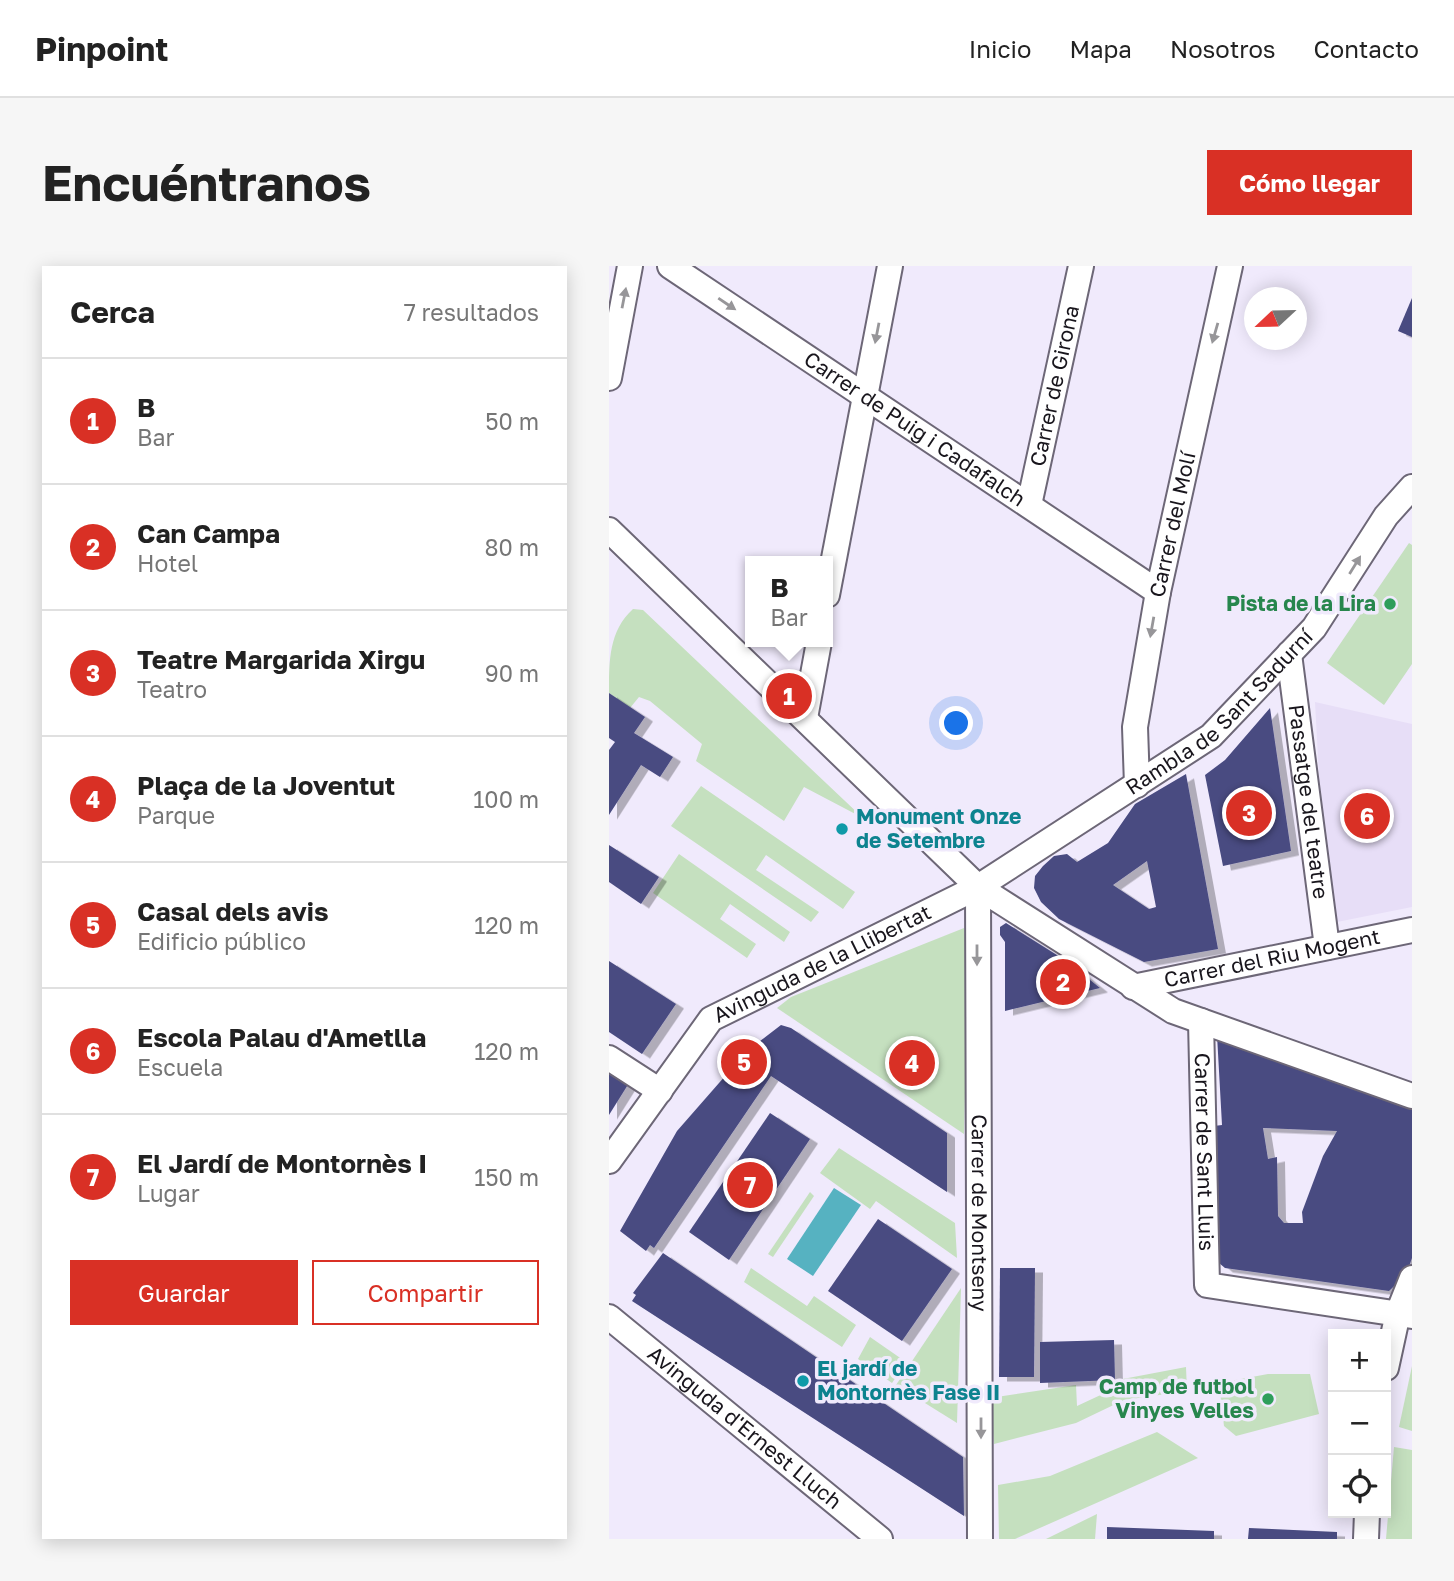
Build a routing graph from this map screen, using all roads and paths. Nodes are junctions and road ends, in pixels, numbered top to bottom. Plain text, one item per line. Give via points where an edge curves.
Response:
1 (630, 266) edge
2 (670, 266) edge
3 (890, 266) edge
4 (1081, 266) edge
5 (1230, 266) edge
6 (609, 378) edge
7 (864, 398) junction
8 (1412, 487) edge
9 (1028, 505) junction
10 (609, 530) edge
11 (833, 568) edge
12 (1158, 592) junction
13 (818, 647) edge
14 (1289, 654) junction
15 (805, 718) junction
16 (1137, 785) junction
17 (978, 887) junction
18 (1412, 930) edge
19 (1327, 947) junction
20 (1133, 986) junction
21 (1201, 1021) junction
22 (609, 1058) edge
23 (660, 1091) junction
24 (1412, 1096) edge
25 (609, 1161) edge
26 (1412, 1278) edge
27 (1405, 1314) edge
28 (609, 1317) edge
29 (1391, 1354) edge
30 (1367, 1518) edge
31 (880, 1539) edge
32 (980, 1539) edge
33 (1366, 1539) edge

6 -> 1 street
2 -> 7 street, Carrer de Puig i Cadafalch
3 -> 7 street
4 - 9 street, Carrer de Girona
5 -> 12 street, Carrer del Molí
7 - 9 street, Carrer de Puig i Cadafalch
7 - 11 street
14 -> 8 street, Rambla de Sant Sadurní via 1314,628 1386,516
9 - 12 street, Carrer de Puig i Cadafalch
10 - 15 street
12 -> 16 street, Carrer del Molí via 1135,727
13 - 15 street
14 - 16 street, Rambla de Sant Sadurní via 1211,736
14 - 19 street, Passatge del teatre
15 - 17 street
16 - 17 street, Rambla de Sant Sadurní
17 - 20 street
17 - 23 street, Avinguda de la Llibertat via 711,1019
17 -> 32 street, Carrer de Montseny
18 - 19 street, Carrer del Riu Mogent
19 - 20 street, Carrer del Riu Mogent
20 - 21 street via 1173,1011
21 - 24 street
21 - 27 street, Carrer de Sant Lluis via 1207,1285
22 - 23 street
23 - 25 street, Avinguda de la Llibertat
26 - 27 street
27 - 29 street
28 - 31 street, Avinguda d'Ernest Lluch
30 - 33 street

